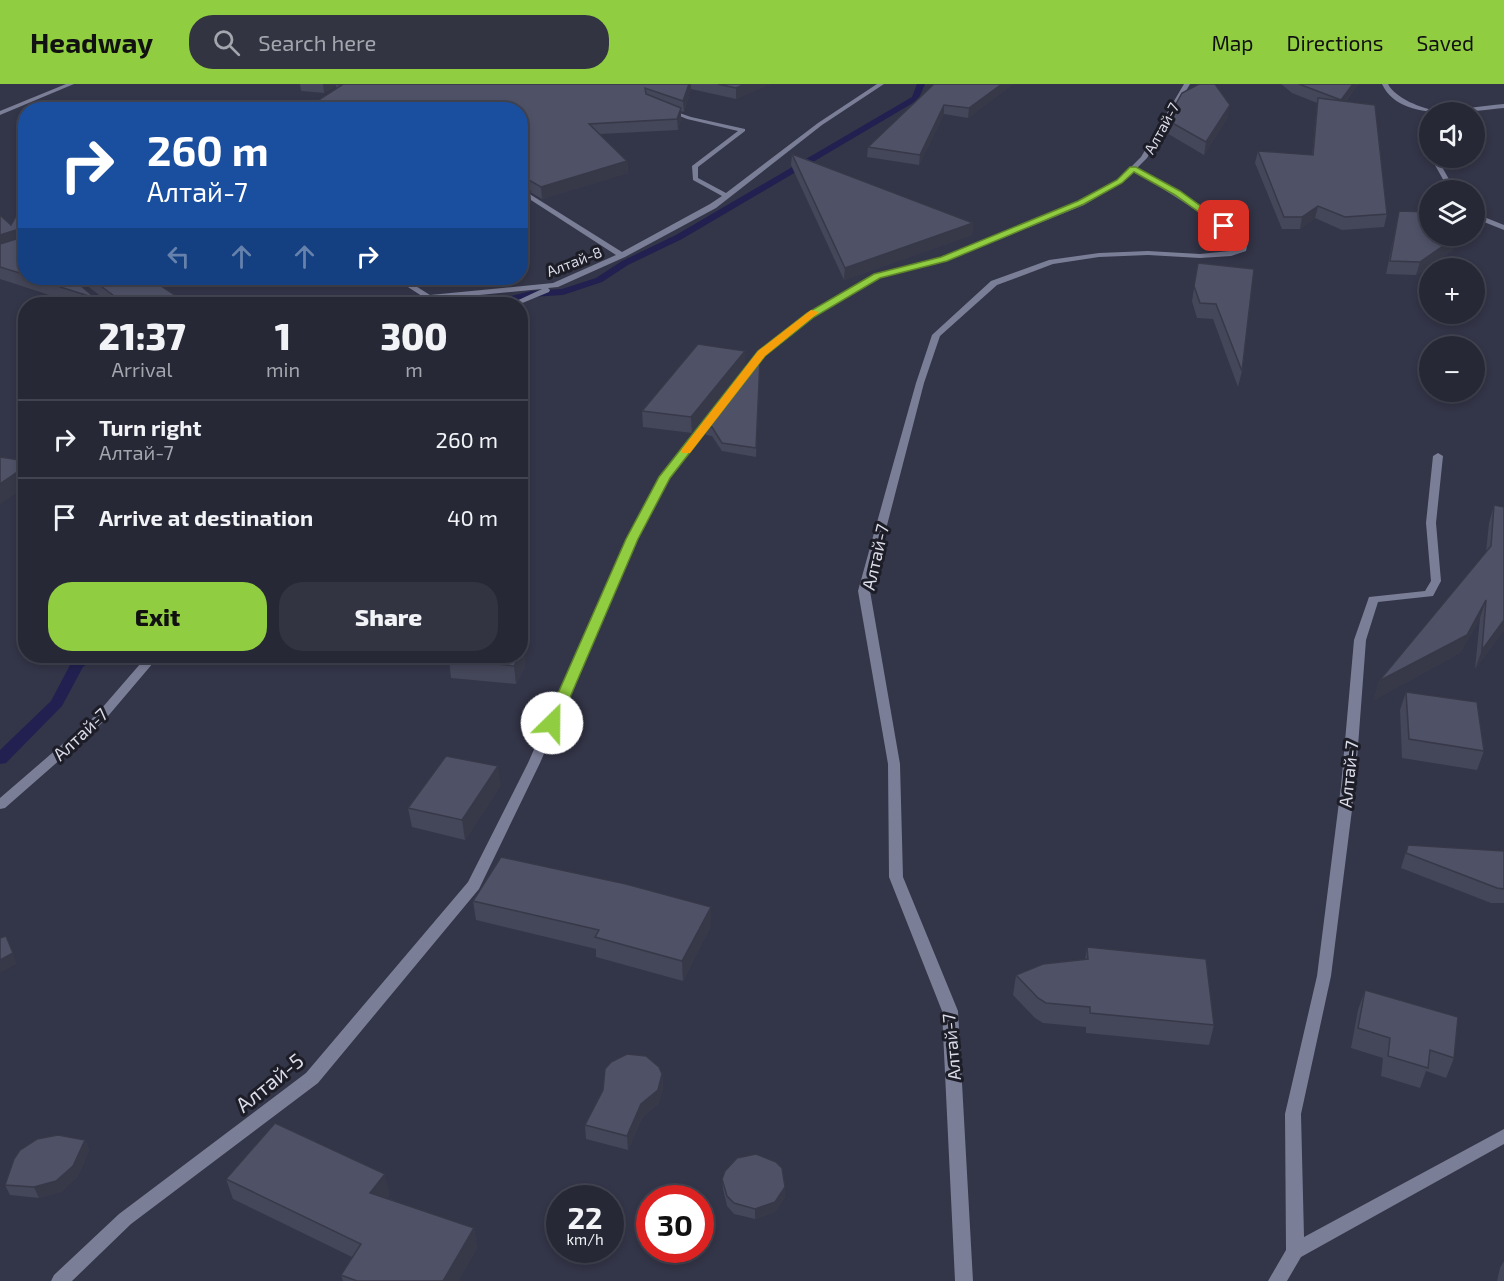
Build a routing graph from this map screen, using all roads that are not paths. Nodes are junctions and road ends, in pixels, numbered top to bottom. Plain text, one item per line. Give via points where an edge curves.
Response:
1 (71, 84) edge
2 (881, 84) edge
3 (1187, 84) edge
4 (1385, 84) edge
5 (27, 102) edge
6 (18, 106) edge
7 (659, 106) edge
8 (1419, 106) edge
9 (1504, 106) edge
10 (1485, 108) edge
11 (0, 113) edge
12 (1133, 169) junction
13 (528, 195) edge
14 (727, 196) junction
15 (1485, 220) edge
16 (1504, 228) edge
17 (622, 255) junction
18 (408, 285) edge
19 (555, 285) junction
20 (426, 297) edge
21 (438, 297) edge
22 (528, 298) edge
23 (1438, 456) dead end
24 (147, 663) edge
25 (0, 805) edge
26 (474, 885) joint
27 (1504, 1136) edge
28 (1295, 1251) junction
29 (60, 1281) edge
30 (964, 1281) edge
31 (1277, 1281) edge

1 - 5 street
2 - 14 street, Алтай-8 via 810,131
3 - 12 street, Алтай-7 via 1144,158
4 - 8 street via 1393,96
6 - 11 street
7 - 14 street via 689,118 743,130 694,166 695,179
9 - 10 street
12 - 26 street, Алтай-7 via 1119,182 1081,203 944,259 877,276 811,315 762,354 665,477 637,529 534,763
12 - 30 street, Алтай-7 via 1178,193 1224,226 1244,242 1242,251 1200,256 1099,255 1052,262 994,283 936,335 864,591 894,764 896,877 950,1011
13 - 17 street, Алтай-8
14 - 17 street, Алтай-8
15 - 16 street
17 - 19 street, Алтай-8
18 - 20 street, Алтай-8
19 - 21 street, Алтай-8
19 - 22 street
23 - 28 street, Алтай-7 via 1431,523 1436,582 1429,594 1373,599 1360,640 1348,786 1324,975 1293,1114
24 - 25 street, Алтай-7 via 99,719
26 - 29 street, Алтай-5 via 312,1078 125,1219
27 - 28 street
28 - 31 street

